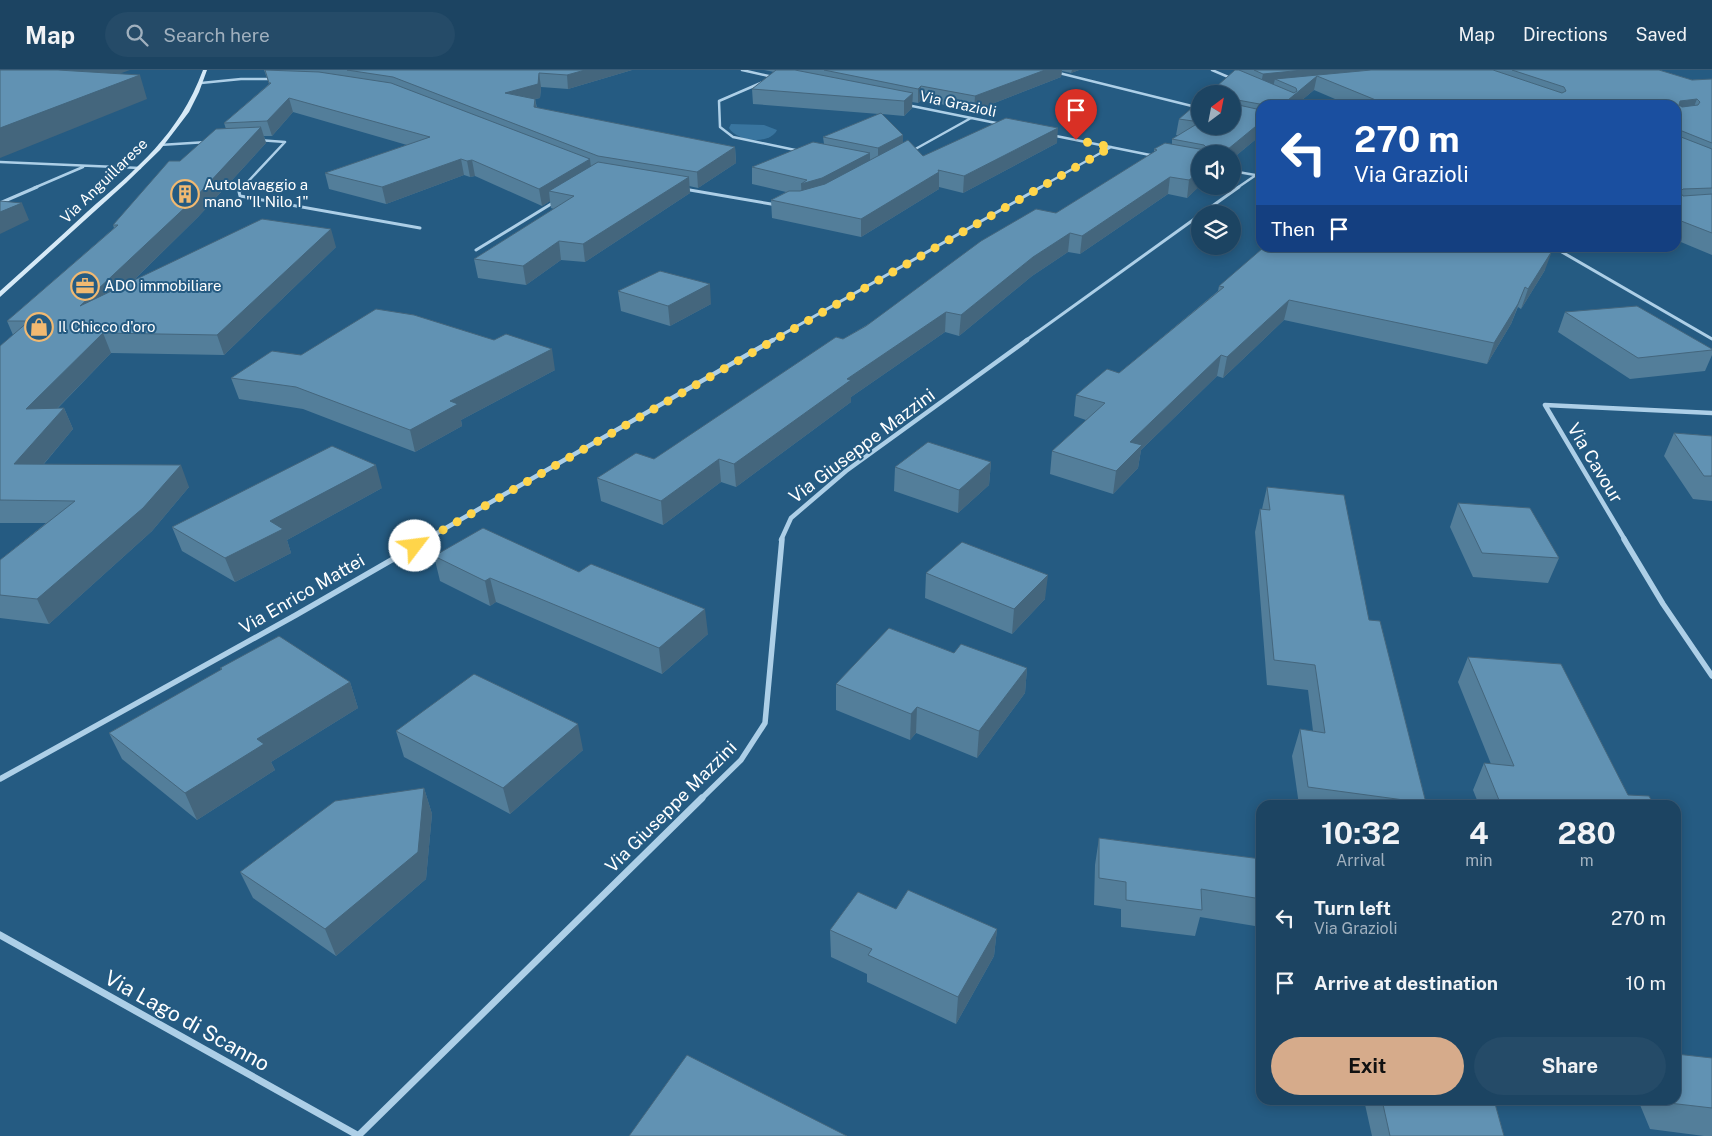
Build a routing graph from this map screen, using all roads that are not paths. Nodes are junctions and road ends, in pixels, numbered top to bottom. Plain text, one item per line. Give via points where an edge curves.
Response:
1 (205, 70) edge
2 (742, 70) edge
3 (1047, 70) edge
4 (1212, 70) edge
5 (276, 79) edge
6 (1236, 80) edge
7 (202, 83) junction
8 (902, 104) edge
9 (1191, 106) edge
10 (971, 118) junction
11 (1008, 126) edge
12 (1046, 134) edge
13 (254, 140) edge
14 (216, 142) edge
15 (160, 145) junction
16 (1111, 147) junction
17 (804, 152) edge
18 (905, 154) edge
19 (1156, 156) edge
20 (0, 162) edge
21 (86, 166) junction
22 (140, 168) junction
23 (1241, 172) edge
24 (1256, 175) joint
25 (684, 189) edge
26 (558, 200) edge
27 (0, 204) edge
28 (782, 205) edge
29 (1214, 205) edge
30 (1191, 221) edge
31 (420, 228) dead end
32 (476, 250) dead end
33 (1562, 252) edge
34 (0, 295) edge
35 (1712, 339) edge
36 (1712, 413) edge
37 (1712, 676) edge
38 (0, 778) edge
39 (0, 935) edge
40 (358, 1136) edge

1 - 7 main road, Via Anguillarese
2 - 17 street via 775,77 719,101 720,127 733,137
3 - 9 street
4 - 6 street
5 - 7 street
7 - 15 main road, Via Anguillarese via 184,117
8 - 10 street, Via Grazioli
10 - 11 street, Via Grazioli
10 - 18 street
12 - 16 street
13 - 31 street via 279,139 285,142 239,192 240,196
14 - 15 street
15 - 22 main road, Via Anguillarese
16 - 19 street
16 - 38 street, Via Enrico Mattei via 296,615
20 - 21 street
21 - 22 street
21 - 27 street
22 - 34 main road, Via Anguillarese
23 - 24 street
24 - 29 street, Via Giuseppe Mazzini
25 - 28 street
26 - 32 street
30 - 40 street, Via Giuseppe Mazzini via 846,471 791,518 780,542 765,723 741,760
33 - 35 street
36 - 37 street, Via Cavour via 1545,405 1663,604
39 - 40 street, Via Lago di Scanno

